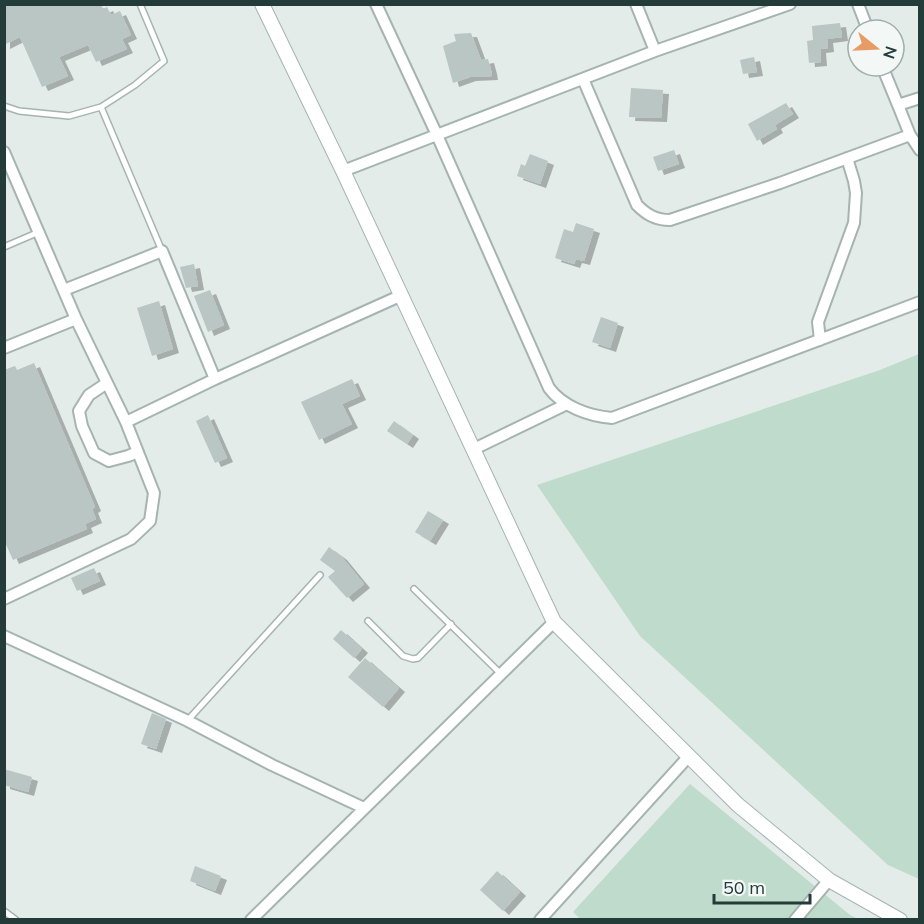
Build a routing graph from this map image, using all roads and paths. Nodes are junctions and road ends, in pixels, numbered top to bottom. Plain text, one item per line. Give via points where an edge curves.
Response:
1 (140, 4) edge
2 (262, 4) edge
3 (376, 4) edge
4 (636, 4) edge
5 (790, 4) edge
6 (655, 51) junction
7 (887, 78) edge
8 (583, 79) junction
9 (920, 98) edge
10 (898, 105) junction
11 (4, 106) edge
12 (101, 107) junction
13 (436, 135) junction
14 (910, 135) junction
15 (920, 150) edge
16 (4, 152) edge
17 (847, 158) junction
18 (344, 171) junction
19 (39, 232) junction
20 (4, 247) edge
21 (162, 251) junction
22 (64, 290) junction
23 (402, 296) junction
24 (920, 302) edge
25 (76, 319) junction
26 (820, 340) junction
27 (4, 348) edge
28 (215, 379) junction
29 (107, 383) junction
30 (567, 404) junction
31 (126, 422) junction
32 (474, 449) junction
33 (138, 452) junction
34 (320, 575) dead end
35 (414, 589) dead end
36 (4, 599) edge
37 (368, 621) dead end
38 (554, 622) junction
39 (451, 624) junction
40 (4, 636) edge
41 (501, 674) junction
42 (188, 721) junction
43 (689, 756) junction
44 (364, 808) junction
45 (829, 880) junction
46 (4, 910) edge
47 (16, 920) edge
48 (250, 920) edge
49 (540, 920) edge
50 (795, 920) edge
51 (900, 920) edge

1 - 12 lane via 164,61
2 - 18 street
3 - 13 street
4 - 6 street
5 - 6 street
6 - 8 street
7 - 10 street
8 - 13 street
8 - 17 street via 637,205 660,220 670,220
9 - 10 street
10 - 14 street
11 - 12 lane via 69,116
12 - 21 lane
13 - 18 street
13 - 30 street via 549,388
14 - 15 street
14 - 17 street
16 - 19 street
17 - 26 street via 856,193 854,223 818,322
18 - 23 street
19 - 20 lane
19 - 22 street
21 - 22 street
21 - 28 street
22 - 25 street
23 - 28 street
23 - 32 street
24 - 26 street
25 - 27 street
25 - 29 street
26 - 30 street via 612,418 596,417
28 - 31 street
29 - 31 street
29 - 33 street via 89,395 79,411 94,453 109,461
30 - 32 street
31 - 33 street
32 - 38 street
33 - 36 street via 154,493 150,521 131,539
34 - 42 lane
35 - 39 lane
37 - 39 lane via 404,656 413,659
38 - 41 street
38 - 43 street
39 - 41 lane
40 - 42 street
41 - 44 street
42 - 44 street
43 - 45 street via 738,805
43 - 49 street
44 - 48 street
45 - 50 street
45 - 51 street
46 - 47 lane

